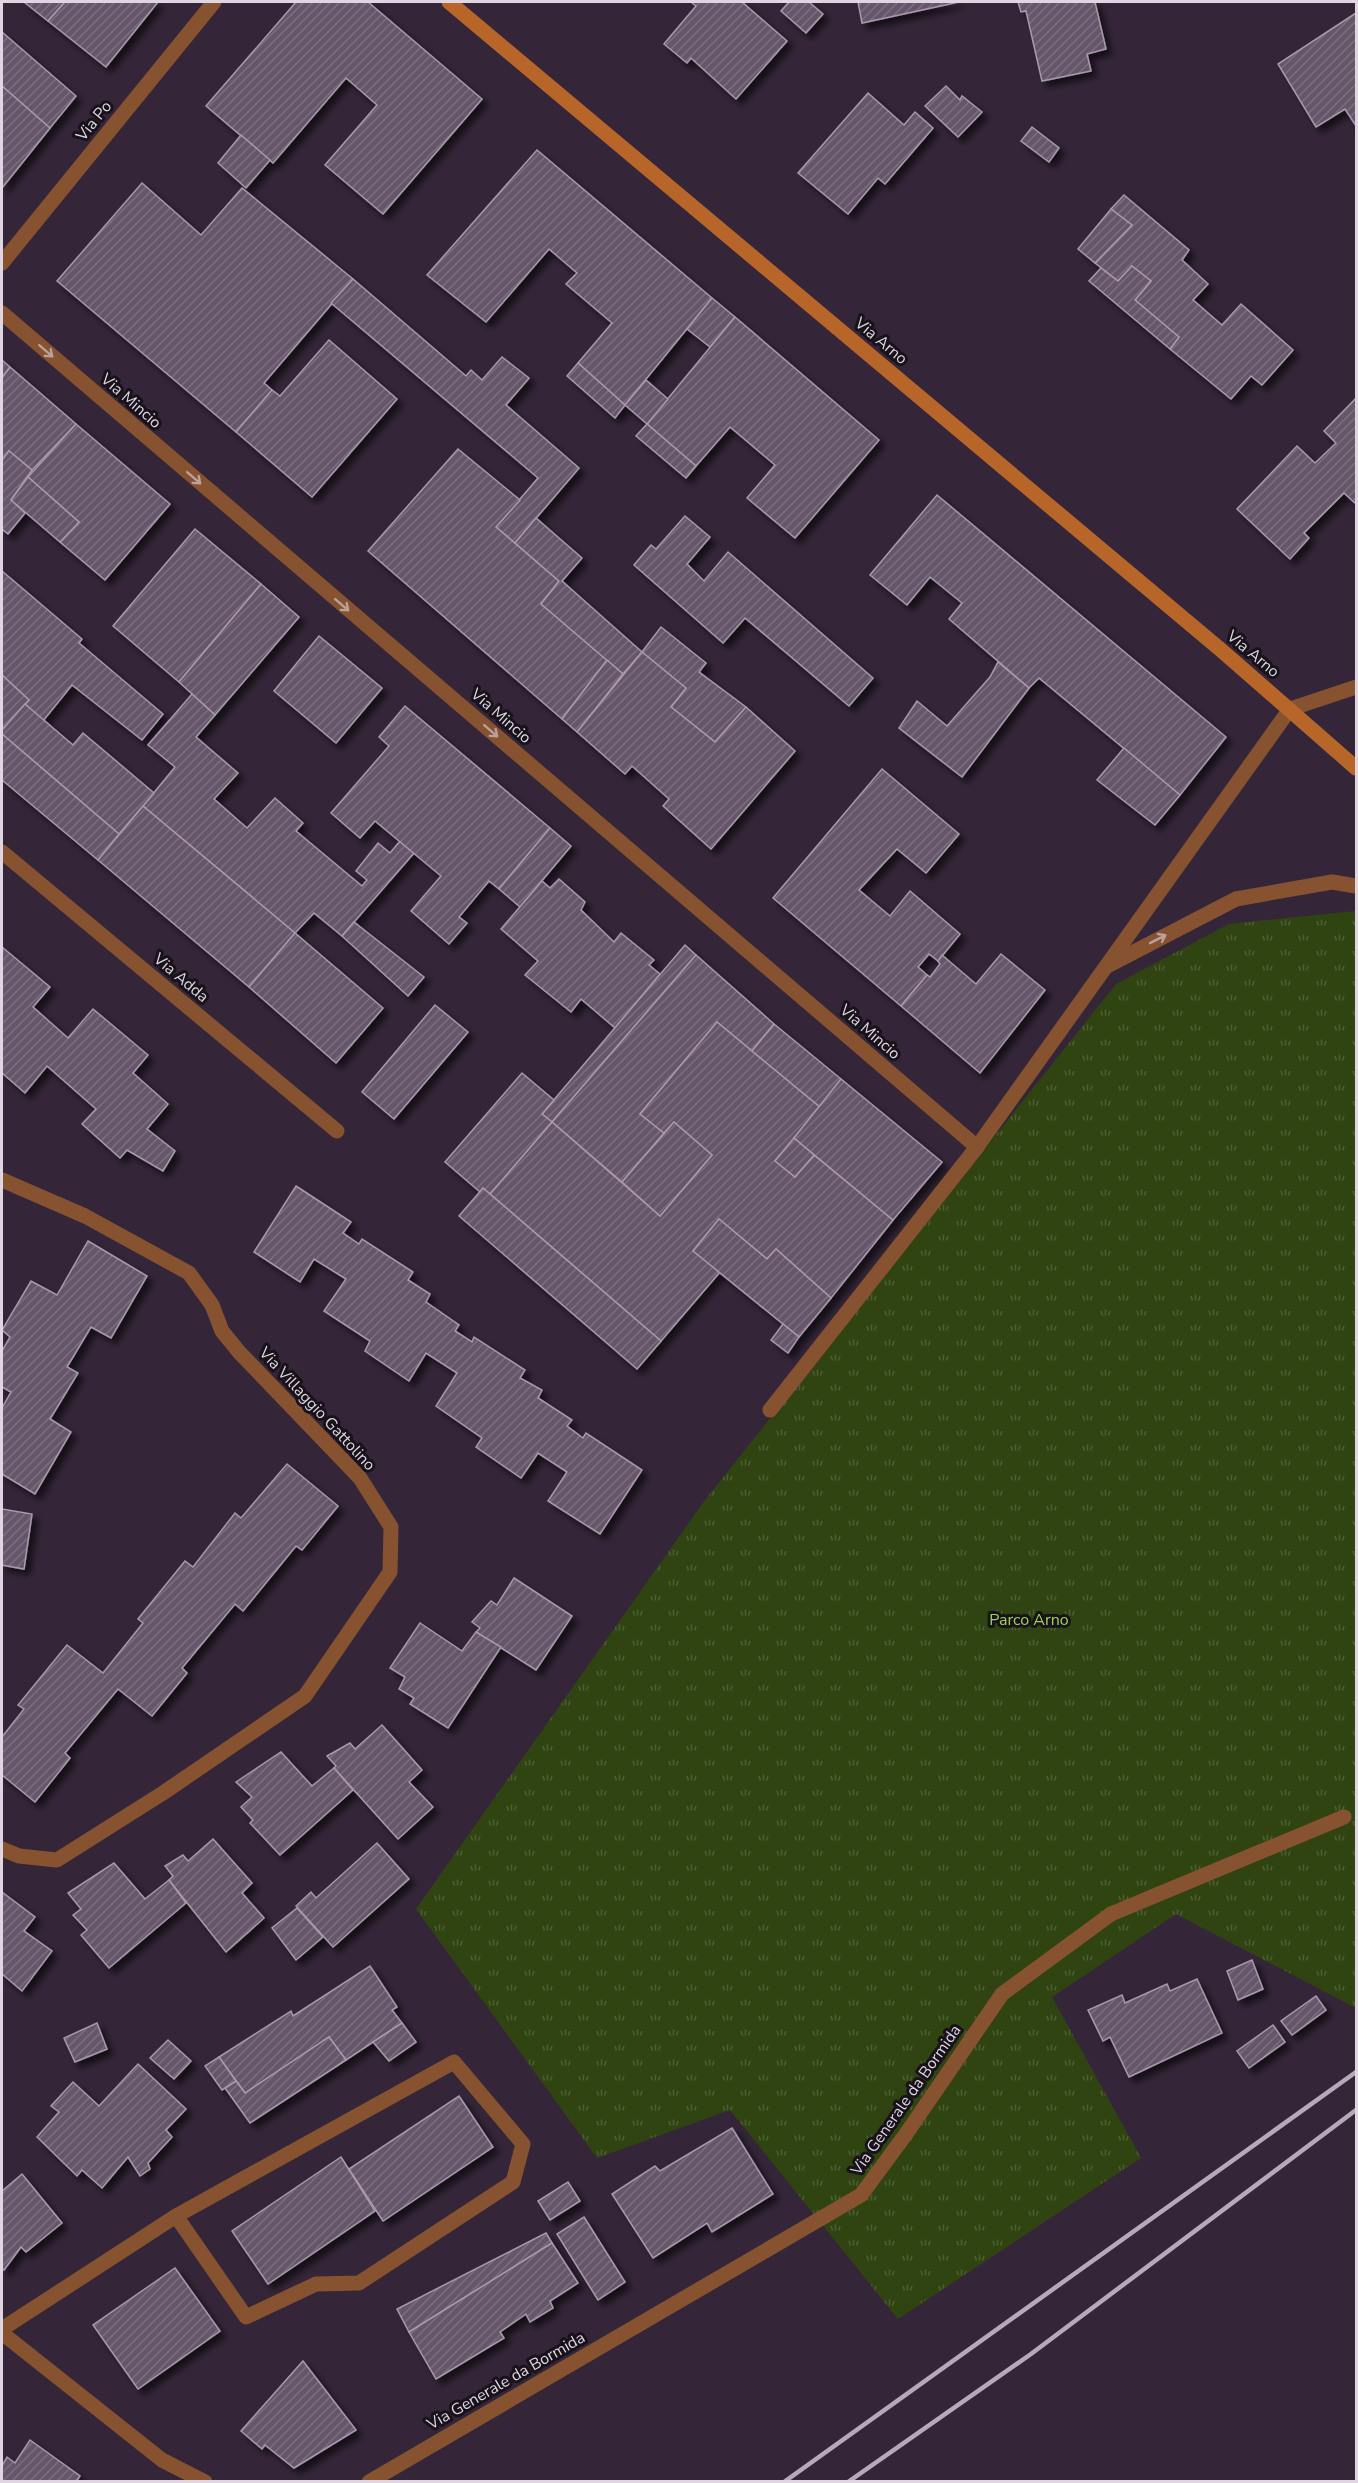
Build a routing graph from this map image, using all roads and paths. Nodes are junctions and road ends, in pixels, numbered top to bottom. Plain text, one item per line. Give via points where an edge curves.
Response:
1 (214, 2) edge
2 (449, 2) edge
3 (2, 263) edge
4 (2, 313) edge
5 (1356, 687) edge
6 (1290, 709) junction
7 (1356, 768) edge
8 (2, 852) edge
9 (1356, 885) edge
10 (1106, 966) junction
11 (337, 1131) dead end
12 (977, 1147) junction
13 (2, 1180) edge
14 (770, 1410) dead end
15 (1344, 1817) dead end
16 (2, 1849) edge
17 (176, 2216) junction
18 (2, 2329) edge
19 (2, 2334) edge
20 (205, 2481) edge
21 (369, 2481) edge

1 - 3 street, Via Po
2 - 6 main road, Via Arno
4 -> 12 street, Via Mincio
5 - 6 street
6 - 7 main road, Via Arno
6 - 10 street
8 - 11 street, Via Adda
10 -> 9 street via 1236,899 1332,882
10 - 12 street
12 - 14 street
13 - 16 street, Via Villaggio Gattolino via 84,1216 189,1273 238,1352 360,1478 391,1527 390,1572 305,1696 57,1860 19,1856
15 - 21 street, Via Generale da Bormida via 1112,1914 1002,1994 861,2195
17 - 17 street via 454,2062 523,2144 513,2182 359,2283 316,2284 246,2317
17 - 18 street
19 - 20 street via 162,2460

